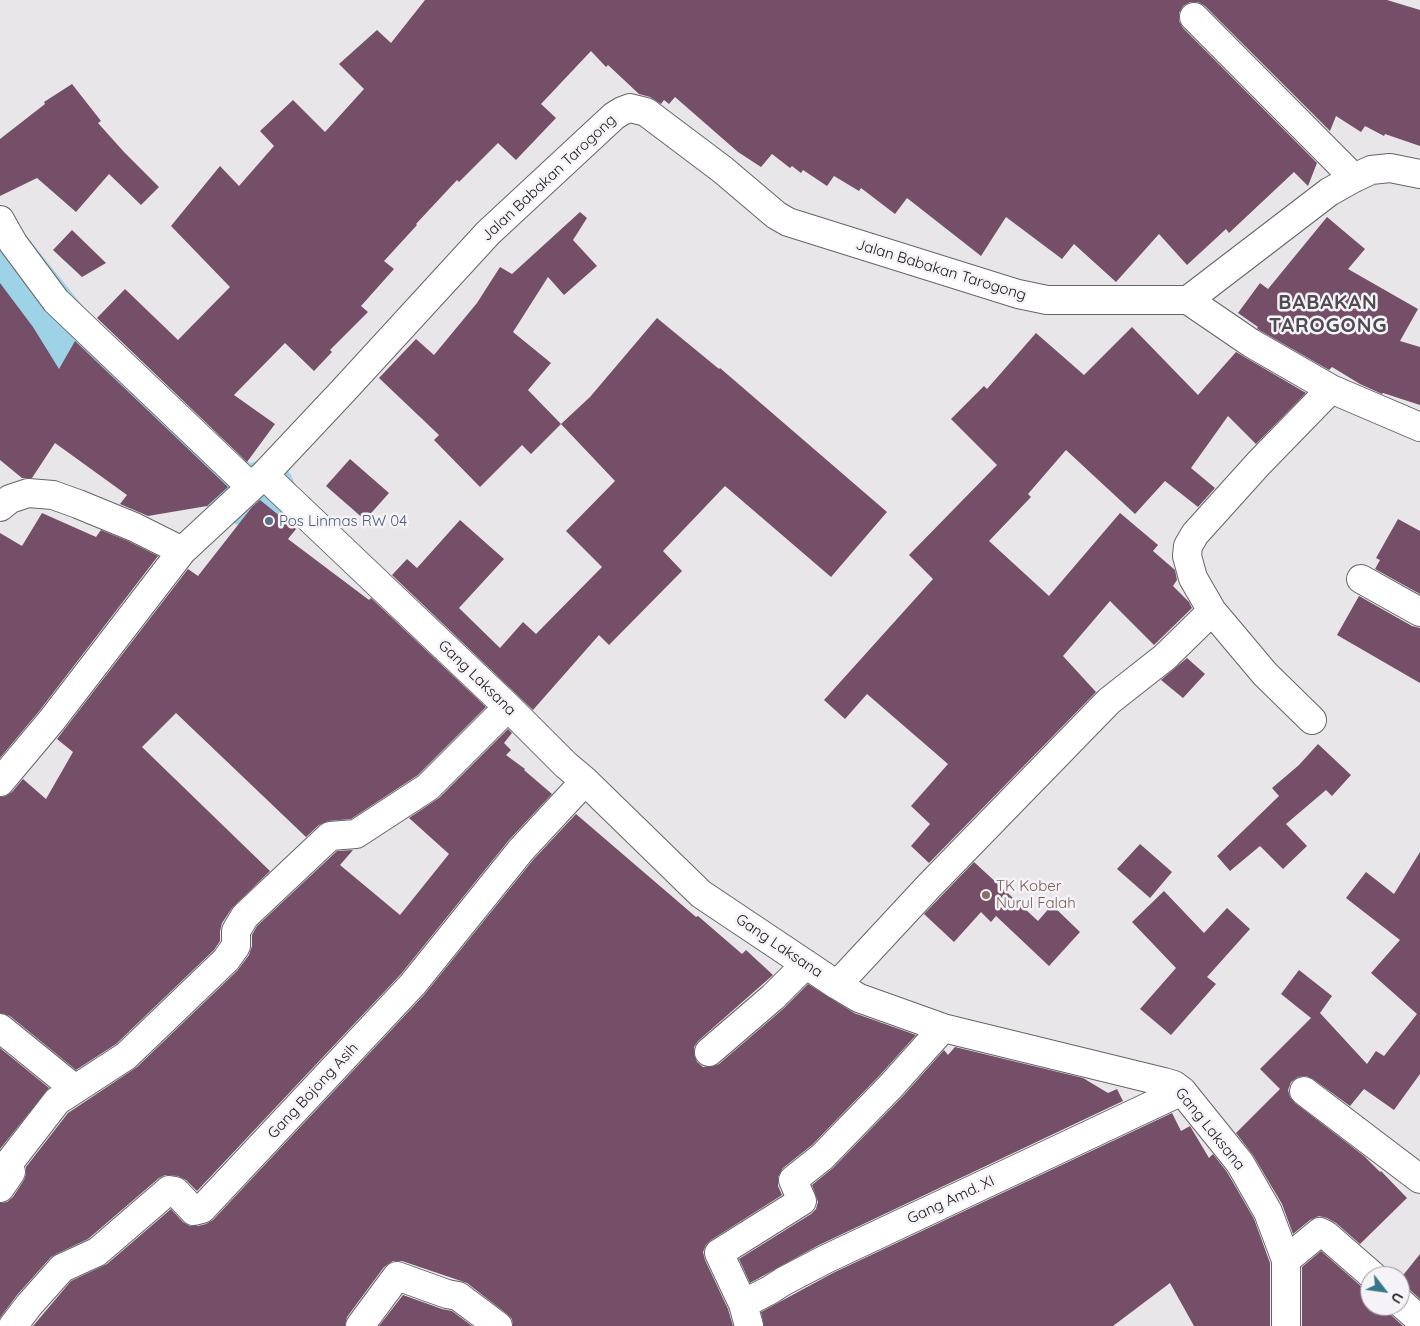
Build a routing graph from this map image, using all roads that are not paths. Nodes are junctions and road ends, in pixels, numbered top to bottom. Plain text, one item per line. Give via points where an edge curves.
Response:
1 (1194, 16) dead end
2 (1420, 174) edge
3 (1354, 178) junction
4 (0, 220) edge
5 (1188, 300) junction
6 (1331, 389) junction
7 (1420, 427) edge
8 (248, 490) junction
9 (0, 507) edge
10 (182, 551) junction
11 (1361, 578) dead end
12 (1212, 611) junction
13 (1420, 612) edge
14 (508, 707) junction
15 (1312, 720) dead end
16 (585, 781) junction
17 (0, 782) edge
18 (806, 964) junction
19 (837, 985) junction
20 (0, 1028) edge
21 (943, 1028) junction
22 (709, 1052) dead end
23 (75, 1089) junction
24 (1182, 1091) junction
25 (1304, 1091) dead end
26 (1420, 1179) edge
27 (0, 1188) edge
28 (1286, 1260) junction
29 (1362, 1266) edge
30 (1410, 1311) edge
31 (746, 1315) edge
32 (1420, 1320) edge
33 (14, 1326) edge
34 (360, 1326) edge
35 (498, 1326) edge
36 (1286, 1326) edge

1 - 3 street
2 - 3 street via 1390,168 1372,170
3 - 5 street via 1329,192
4 - 8 street, Gang Laksana via 56,301
5 - 6 street via 1252,343
5 - 8 street, Jalan Babakan Tarogong via 1046,300 801,227 776,215 724,170 646,112 630,108 614,116 488,233 343,392
6 - 7 street
6 - 12 street via 1259,462 1188,546 1187,556 1193,578
8 - 10 street, Jalan Babakan Tarogong
8 - 14 street, Gang Laksana
9 - 10 street via 10,499 28,493 54,495 134,527
10 - 17 street, Jalan Babakan Tarogong
11 - 13 street
12 - 15 street via 1265,674
12 - 19 street via 1165,657 1109,701
14 - 16 street, Gang Laksana
14 - 23 street via 428,787 356,834 330,836 244,916 236,931 236,946 226,960 126,1056
16 - 18 street, Gang Laksana via 701,894
16 - 33 street, Gang Bojong Asih via 521,850 413,984 202,1209 194,1211 175,1191 169,1190 97,1252 62,1268
18 - 19 street, Gang Laksana
18 - 22 street
19 - 21 street, Gang Laksana via 859,998
20 - 23 street
21 - 24 street, Gang Laksana via 1174,1085
21 - 31 street via 822,1157 793,1180 802,1201 719,1253
23 - 27 street via 57,1101 9,1163 7,1168 11,1172
24 - 28 street, Gang Laksana via 1240,1163 1268,1212
24 - 31 street, Gang Amd. XI via 784,1280
25 - 26 street
28 - 29 street via 1320,1232
28 - 36 street, Gang Laksana
30 - 32 street
34 - 35 street via 397,1276 458,1296

